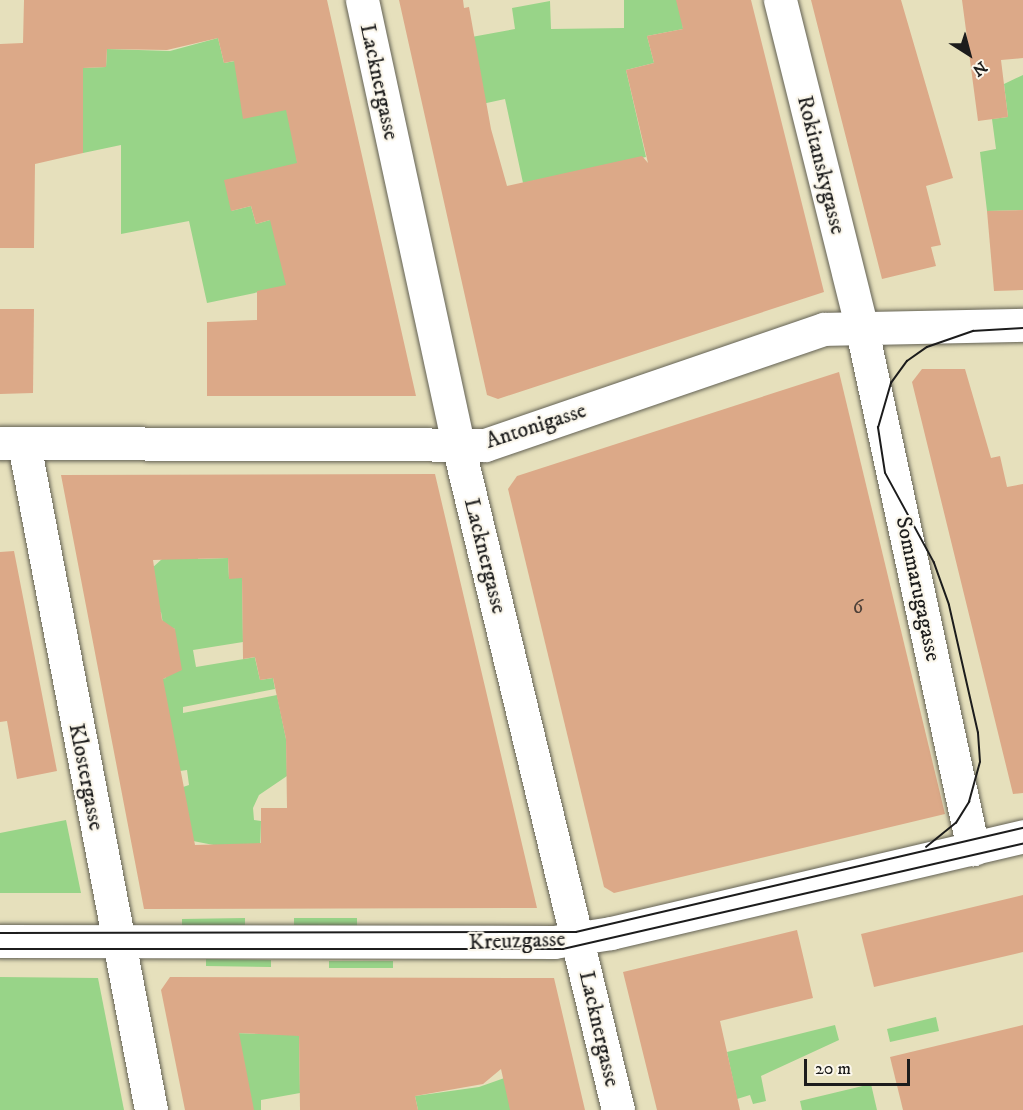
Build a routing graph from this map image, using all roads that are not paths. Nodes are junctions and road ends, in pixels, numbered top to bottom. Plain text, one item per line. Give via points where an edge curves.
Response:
1 (362, 0) edge
2 (780, 0) edge
3 (1023, 326) edge
4 (862, 330) junction
5 (12, 443) edge
6 (458, 446) junction
7 (1023, 836) edge
8 (973, 849) junction
9 (578, 939) junction
10 (0, 941) edge
11 (116, 942) junction
12 (152, 1110) edge
13 (618, 1110) edge

1 - 6 street, Lacknergasse
2 - 4 street, Rokitanskygasse
3 - 4 street, Antonigasse
4 - 6 street, Antonigasse via 824,329 485,445
4 - 8 street, Sommarugagasse
5 - 6 street, Antonigasse
5 - 11 street, Klostergasse
6 - 9 street, Lacknergasse
7 - 8 street, Kreuzgasse
8 - 9 street, Kreuzgasse
9 - 11 street, Kreuzgasse
9 - 13 street, Lacknergasse
10 - 11 street, Kreuzgasse
11 - 12 street, Klostergasse

